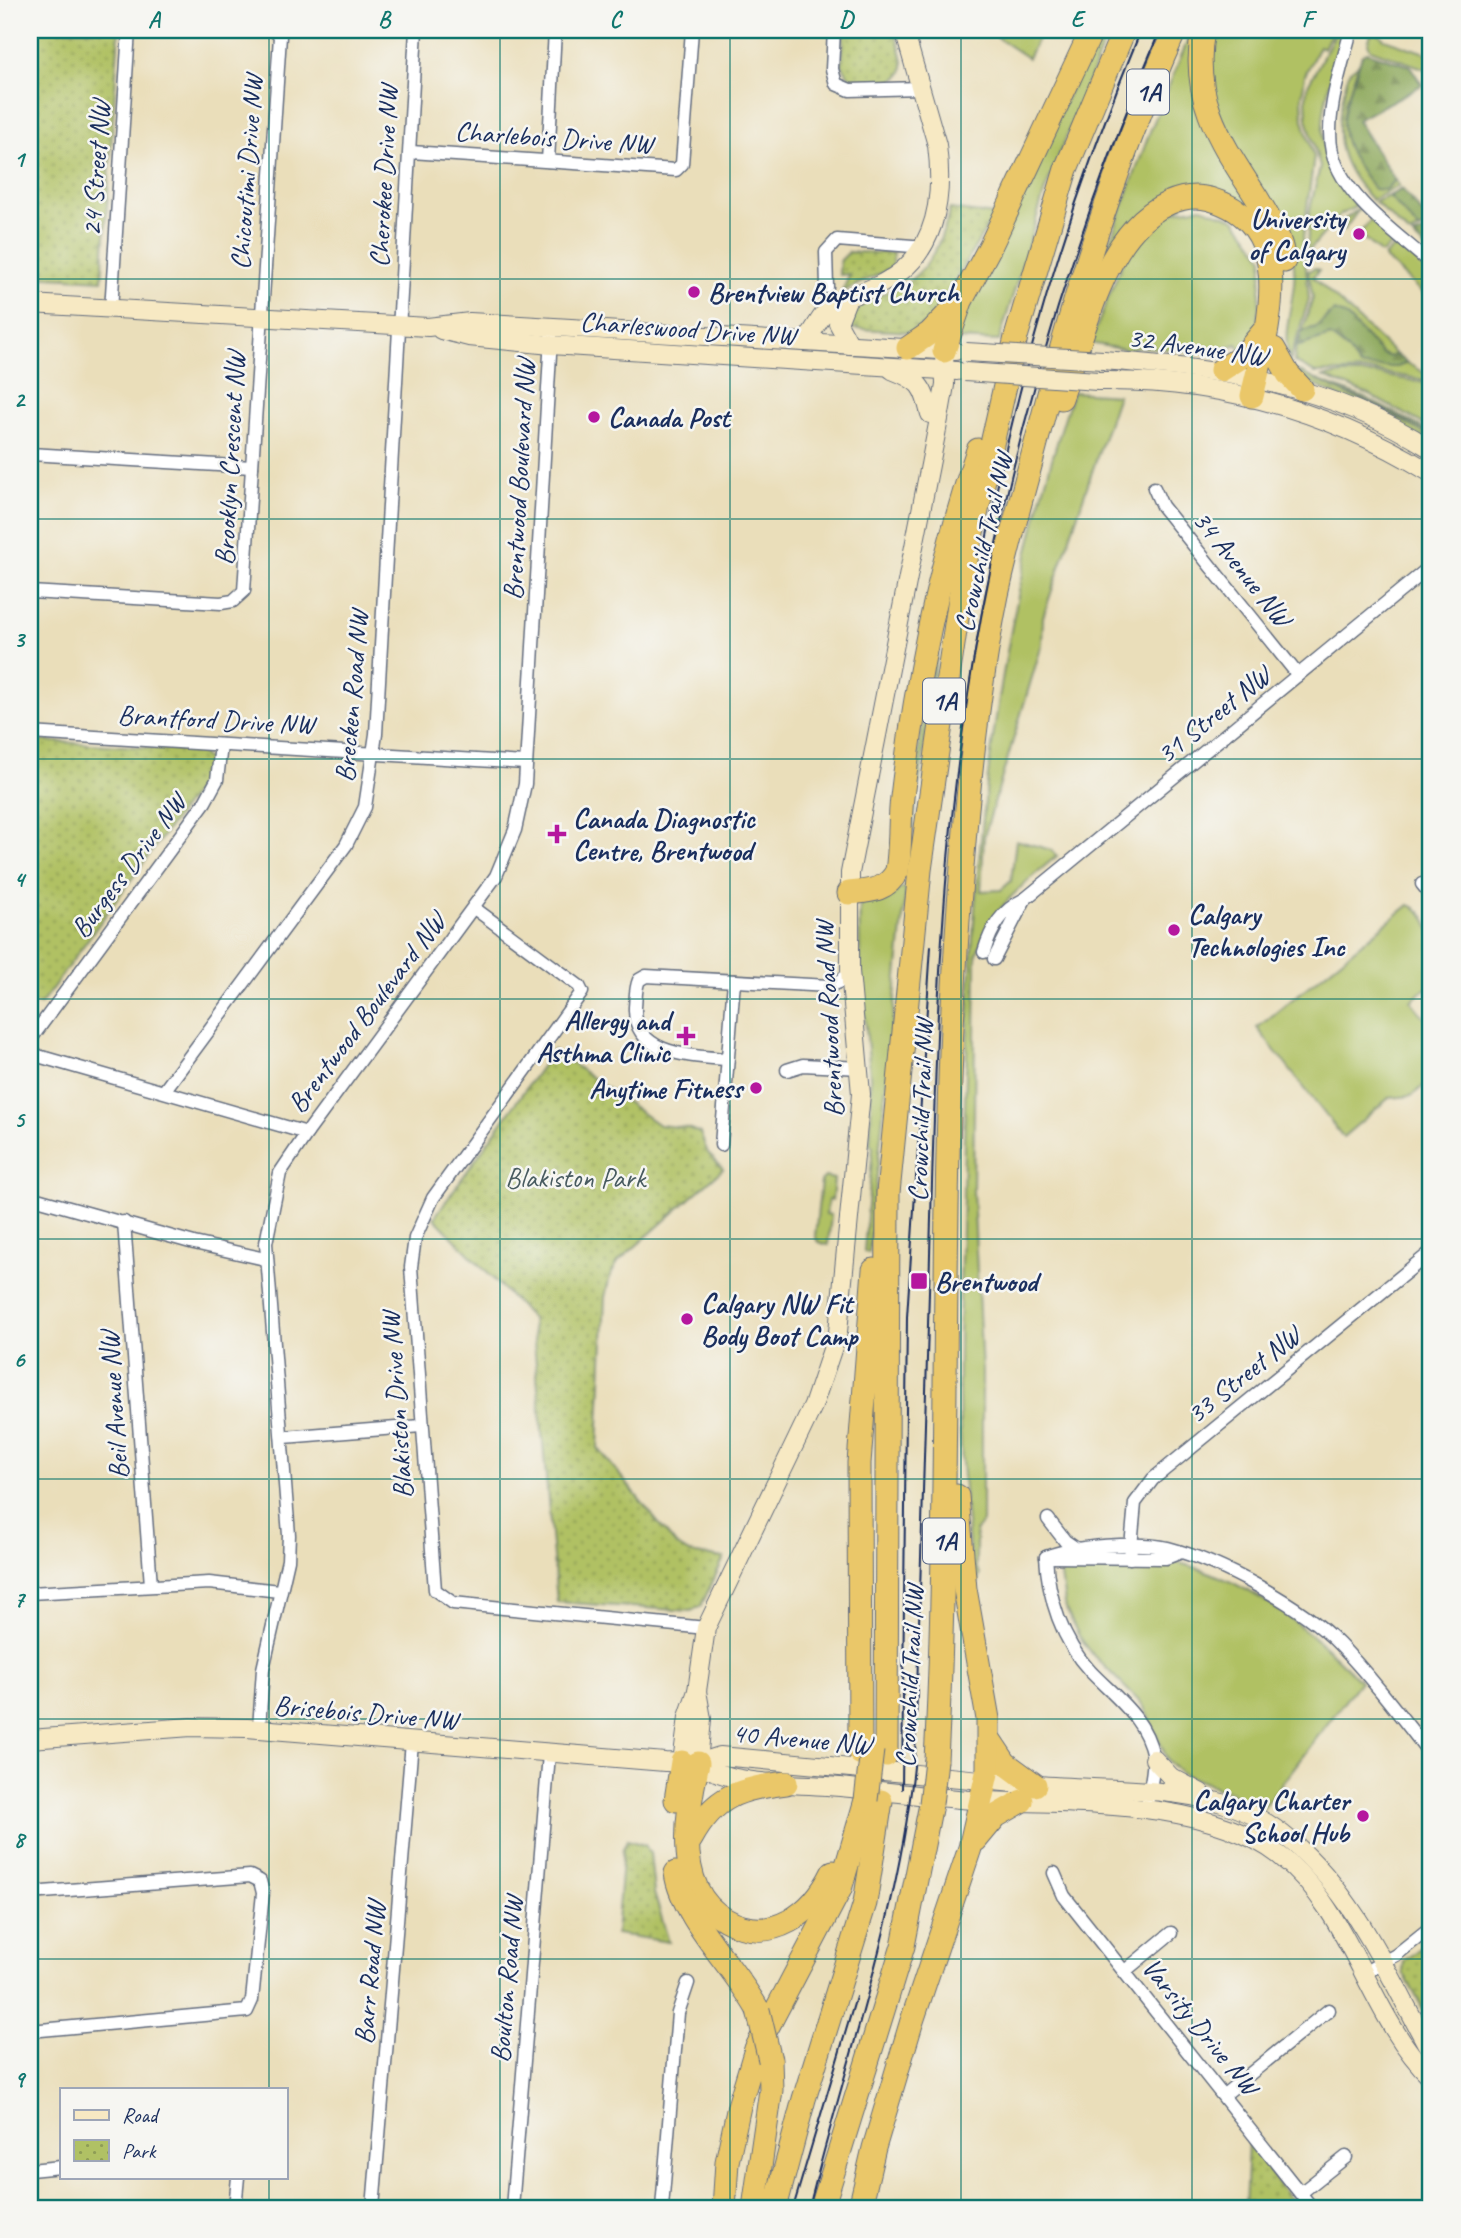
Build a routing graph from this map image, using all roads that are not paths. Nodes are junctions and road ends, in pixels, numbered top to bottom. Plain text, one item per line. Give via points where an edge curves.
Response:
1 (129, 30) edge
2 (275, 30) edge
3 (416, 30) edge
4 (555, 30) edge
5 (692, 30) edge
6 (835, 30) edge
7 (904, 30) edge
8 (1092, 30) edge
9 (1124, 30) edge
10 (1175, 30) edge
11 (1203, 30) edge
12 (1351, 30) edge
13 (920, 88) junction
14 (411, 152) junction
15 (548, 161) junction
16 (925, 247) junction
17 (1431, 264) edge
18 (827, 287) dead end
19 (847, 300) junction
20 (961, 301) junction
21 (30, 304) edge
22 (111, 310) junction
23 (262, 319) junction
24 (400, 326) junction
25 (551, 336) junction
26 (1016, 337) junction
27 (1269, 339) junction
28 (805, 342) junction
29 (850, 345) junction
30 (908, 348) junction
31 (948, 360) junction
32 (883, 366) junction
33 (1220, 370) junction
34 (1259, 388) junction
35 (1302, 389) junction
36 (930, 414) junction
37 (932, 448) junction
38 (1431, 449) edge
39 (30, 454) edge
40 (1031, 461) junction
41 (253, 467) junction
42 (1429, 473) edge
43 (1154, 488) dead end
44 (1431, 566) edge
45 (30, 592) edge
46 (1298, 675) junction
47 (30, 733) edge
48 (221, 745) junction
49 (374, 752) junction
50 (525, 763) junction
51 (1422, 884) dead end
52 (849, 892) junction
53 (1431, 895) edge
54 (474, 908) junction
55 (989, 955) dead end
56 (850, 971) junction
57 (734, 981) junction
58 (30, 1040) edge
59 (30, 1048) edge
60 (726, 1059) junction
61 (860, 1068) junction
62 (787, 1070) dead end
63 (164, 1091) junction
64 (307, 1133) junction
65 (721, 1145) dead end
66 (888, 1193) junction
67 (30, 1197) edge
68 (124, 1222) junction
69 (1431, 1252) edge
70 (265, 1259) junction
71 (945, 1421) junction
72 (421, 1426) junction
73 (284, 1437) junction
74 (1048, 1519) dead end
75 (1078, 1550) junction
76 (1130, 1552) junction
77 (1046, 1557) junction
78 (151, 1585) junction
79 (279, 1591) junction
80 (30, 1593) edge
81 (706, 1628) junction
82 (259, 1729) junction
83 (30, 1739) edge
84 (412, 1742) junction
85 (990, 1742) junction
86 (873, 1753) junction
87 (549, 1754) junction
88 (1431, 1755) edge
89 (1154, 1759) junction
90 (690, 1763) junction
91 (786, 1783) junction
92 (985, 1790) junction
93 (1149, 1791) junction
94 (1029, 1793) junction
95 (867, 1800) junction
96 (1220, 1802) junction
97 (1147, 1810) junction
98 (689, 1842) junction
99 (970, 1848) junction
100 (1054, 1873) dead end
101 (30, 1893) edge
102 (1431, 1927) edge
103 (1171, 1933) dead end
104 (1382, 1963) junction
105 (1125, 1971) junction
106 (1365, 1972) junction
107 (688, 1983) dead end
108 (1329, 2010) dead end
109 (30, 2031) edge
110 (1431, 2052) edge
111 (1431, 2077) edge
112 (1224, 2095) junction
113 (1346, 2157) dead end
114 (60, 2167) edge
115 (30, 2170) edge
116 (238, 2178) edge
117 (1302, 2192) junction
118 (235, 2208) edge
119 (373, 2208) edge
120 (512, 2208) edge
121 (662, 2208) edge
122 (724, 2208) edge
123 (754, 2208) edge
124 (775, 2208) edge
125 (822, 2208) edge
126 (860, 2208) edge
127 (1312, 2208) edge

1 - 22 street, 24 Street NW
2 - 23 street, Chicoutimi Drive NW via 280,36
3 - 14 street, Cherokee Drive NW
4 - 15 street
5 - 15 street, Charlebois Drive NW via 682,164 676,170
6 - 13 street via 832,69 836,84 850,90
7 - 13 street
8 - 20 highway
9 - 26 highway, Crowchild Trail NW / 1A via 1066,169
10 - 40 highway, Crowchild Trail NW / 1A via 1114,181 1067,324
11 - 27 highway via 1198,65 1211,120 1273,223 1283,250 1284,307
12 - 17 street via 1332,116 1335,161 1362,200
13 - 16 street via 940,164 933,228
14 - 15 street, Charlebois Drive NW
14 - 24 street, Cherokee Drive NW
16 - 18 street via 837,240 826,253
16 - 19 street via 886,282
19 - 28 street via 824,313
19 - 29 street via 838,323
20 - 30 highway
20 - 31 highway
21 - 22 street, Charleswood Drive NW
22 - 23 street, Charleswood Drive NW
23 - 24 street, Charleswood Drive NW
23 - 41 street, Brooklyn Crescent NW
24 - 25 street, Charleswood Drive NW via 469,337
24 - 49 street, Brecken Road NW
25 - 28 street, Charleswood Drive NW
25 - 32 street, Charleswood Drive NW
25 - 50 street, Brentwood Boulevard NW
26 - 52 highway via 952,527 919,678 897,871 882,888
26 - 66 highway, Crowchild Trail NW / 1A via 965,564 937,744
27 - 33 highway
27 - 34 highway
27 - 35 highway
27 - 40 highway via 1272,268 1252,222 1231,206 1205,197 1181,198 1153,210 1119,248 1049,431
28 - 29 street, Charleswood Drive NW
29 - 30 street, Charleswood Drive NW
30 - 31 street, Charleswood Drive NW
31 - 32 street, Charleswood Drive NW
31 - 33 street, 32 Avenue NW, bridge via 1103,360
31 - 34 street, 32 Avenue NW, bridge via 965,372
31 - 36 street, Brentwood Road NW
31 - 37 street, Brentwood Road NW
32 - 36 street via 918,383
33 - 34 street, 32 Avenue NW
34 - 35 street, 32 Avenue NW
34 - 42 street, 32 Avenue NW
35 - 38 street, 32 Avenue NW via 1402,430
36 - 37 street, Brentwood Road NW
37 - 52 street, Brentwood Road NW via 914,560 864,792
39 - 41 street
40 - 71 highway, Crowchild Trail NW / 1A via 997,596 962,867 950,1047
41 - 45 street, Brooklyn Crescent NW via 246,584 237,598 221,603
43 - 46 street, 34 Avenue NW via 1167,513
44 - 46 street, 31 Street NW
46 - 55 street, 31 Street NW via 1025,899
47 - 48 street, Brantford Drive NW
48 - 49 street, Brantford Drive NW
48 - 58 street, Burgess Drive NW via 217,780 205,802
49 - 50 street, Brantford Drive NW
49 - 63 street, Brecken Road NW via 365,807 351,836
50 - 54 street, Brentwood Boulevard NW via 522,806 508,851
51 - 53 street
52 - 56 street, Brentwood Road NW
54 - 64 street, Brentwood Boulevard NW
54 - 72 street, Blakiston Drive NW via 582,992 420,1222 411,1267
56 - 57 street via 829,986
56 - 61 street, Brentwood Road NW
57 - 60 street
57 - 60 street via 646,976 636,985 634,1023 638,1030 672,1054
59 - 63 street via 38,1056
60 - 65 street
61 - 62 street via 803,1065
61 - 81 street, Brentwood Road NW via 848,1255 832,1358
63 - 64 street
64 - 70 street, Brentwood Boulevard NW via 280,1173
66 - 86 highway, Crowchild Trail NW / 1A via 886,1708
66 - 86 highway via 876,1250 859,1463 857,1582
67 - 68 street
68 - 70 street
68 - 78 street, Beil Avenue NW
69 - 76 street, 33 Street NW via 1153,1479 1135,1503
70 - 73 street, Brentwood Boulevard NW
71 - 85 highway via 953,1442 965,1589
71 - 125 highway, Crowchild Trail NW / 1A, bridge via 943,1632 930,1804 903,1946
72 - 73 street
72 - 81 street, Blakiston Drive NW via 435,1590 446,1600
73 - 79 street, Brentwood Boulevard NW via 289,1535
74 - 75 street
75 - 76 street
75 - 77 street
76 - 77 street via 1063,1560
76 - 88 street via 1168,1548 1205,1559 1298,1612 1338,1643
77 - 89 street via 1047,1579 1070,1643 1134,1713
78 - 79 street via 209,1583
78 - 80 street
79 - 82 street, Brentwood Boulevard NW via 263,1669
81 - 90 street, Brentwood Road NW via 697,1691 688,1717
82 - 83 street, Brisebois Drive NW via 191,1727
82 - 84 street, Brisebois Drive NW
84 - 87 street, Brisebois Drive NW
84 - 119 street, Barr Road NW
85 - 92 highway
85 - 94 highway
86 - 95 highway, Crowchild Trail NW / 1A
87 - 90 street, Brisebois Drive NW
87 - 120 street, Boulton Road NW
89 - 93 street
89 - 96 street via 1178,1781
90 - 91 street, 40 Avenue NW via 716,1774
90 - 92 street, 40 Avenue NW via 720,1756
90 - 98 highway
90 - 123 highway, bridge via 676,1802 678,1882 687,1906 743,1982 758,2011 770,2060 771,2090
91 - 92 street, 40 Avenue NW
91 - 98 highway via 745,1789 721,1801
92 - 94 street, 40 Avenue NW
92 - 99 highway
93 - 94 street, 40 Avenue NW
93 - 96 street, 40 Avenue NW
93 - 97 street
94 - 97 street, 40 Avenue NW
94 - 99 highway via 996,1816
95 - 98 highway via 825,1888 798,1917 774,1928 740,1926 710,1908 694,1882
95 - 122 highway via 840,1889 756,2049 738,2106
95 - 124 highway, Crowchild Trail NW / 1A via 865,1903
96 - 104 street, 40 Avenue NW via 1267,1823 1308,1856 1342,1896
97 - 106 street, 40 Avenue NW via 1233,1830 1278,1855 1316,1893
99 - 126 highway via 911,2024
100 - 105 street, Varsity Drive NW via 1064,1896
101 - 109 street via 250,1876 260,1881 263,1893 247,2011
102 - 104 street
103 - 105 street
104 - 106 street
104 - 110 street, 40 Avenue NW
105 - 112 street, Varsity Drive NW
106 - 111 street, 40 Avenue NW via 1407,2046
107 - 121 street via 677,2013
108 - 112 street
112 - 117 street, Varsity Drive NW
113 - 117 street
114 - 115 street
116 - 118 street
117 - 127 street, Varsity Drive NW

